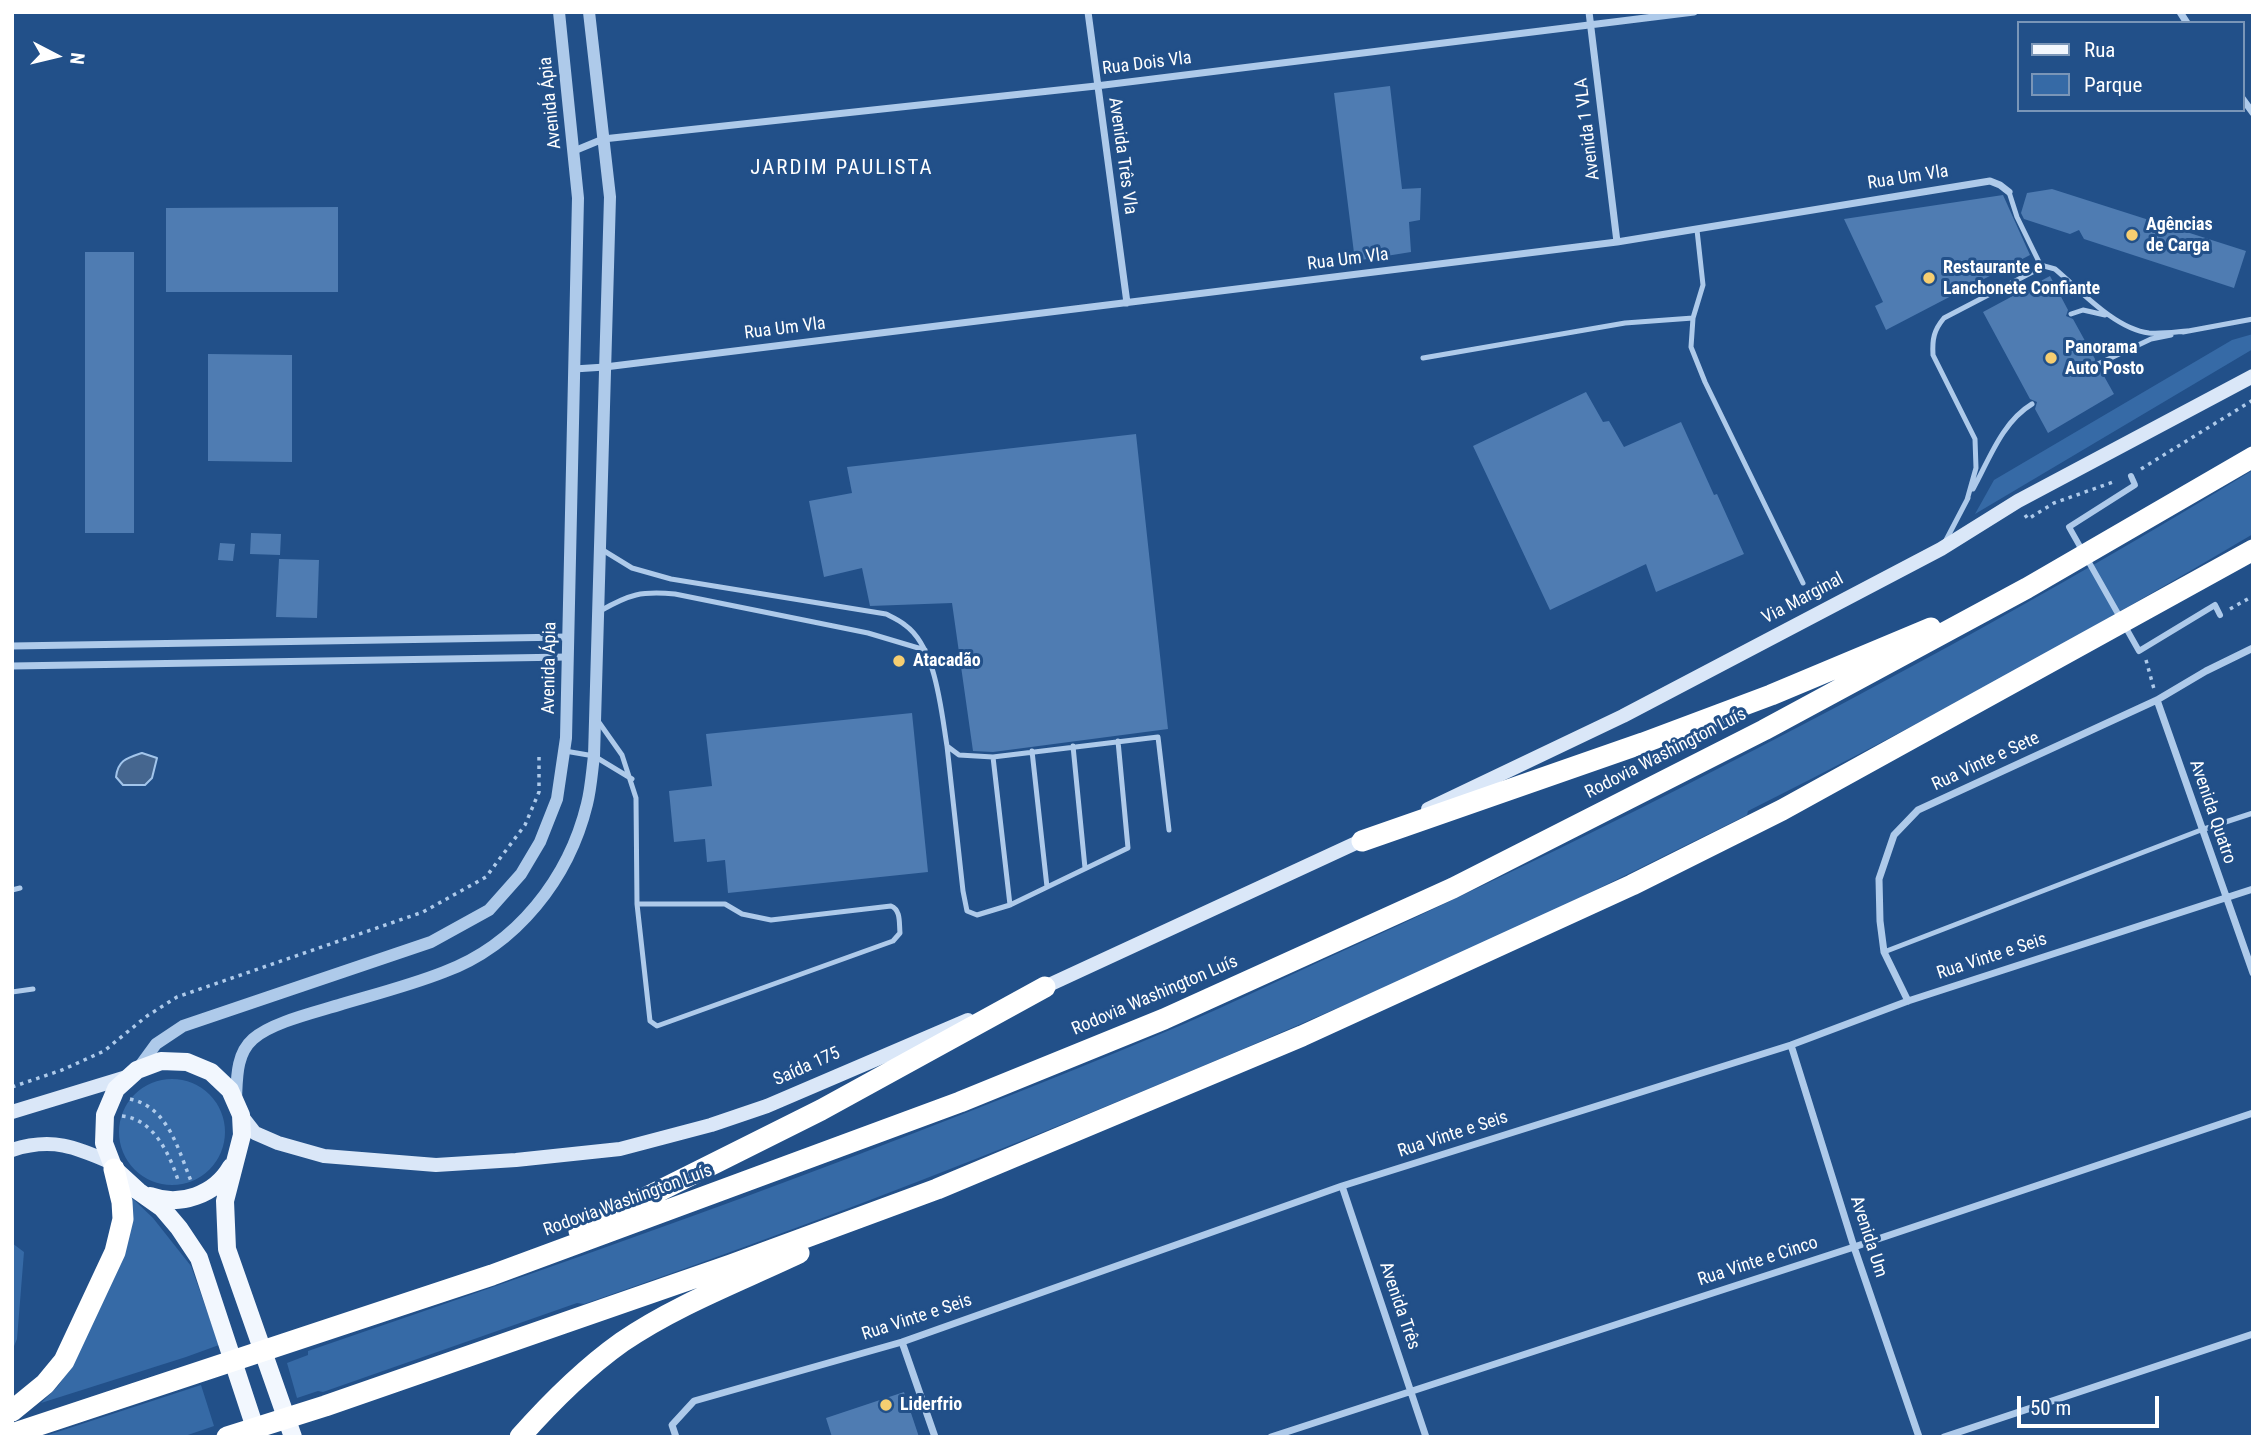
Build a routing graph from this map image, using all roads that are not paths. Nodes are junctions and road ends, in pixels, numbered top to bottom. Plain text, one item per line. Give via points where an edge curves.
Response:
1 (559, 12) edge
2 (589, 12) edge
3 (1088, 12) edge
4 (1589, 12) edge
5 (1695, 12) edge
6 (1591, 25) junction
7 (1096, 86) junction
8 (603, 139) junction
9 (574, 151) junction
10 (2009, 192) joint
11 (1697, 230) junction
12 (1618, 242) junction
13 (2041, 266) junction
14 (1127, 303) junction
15 (2071, 314) dead end
16 (1693, 318) junction
17 (2114, 319) junction
18 (2253, 319) edge
19 (2187, 331) junction
20 (1423, 358) dead end
21 (2098, 365) dead end
22 (605, 368) junction
23 (574, 369) junction
24 (2253, 376) edge
25 (2032, 404) dead end
26 (2253, 457) edge
27 (2131, 476) dead end
28 (1967, 500) junction
29 (600, 548) junction
30 (1941, 549) junction
31 (2253, 550) edge
32 (1803, 583) dead end
33 (2027, 588) junction
34 (598, 612) junction
35 (2220, 615) road end
36 (568, 637) junction
37 (12, 646) edge
38 (2253, 648) edge
39 (925, 650) junction
40 (568, 657) junction
41 (12, 666) edge
42 (2157, 700) junction
43 (594, 715) junction
44 (1118, 741) junction
45 (947, 746) junction
46 (1073, 746) junction
47 (564, 751) junction
48 (1032, 751) junction
49 (594, 756) junction
50 (993, 757) junction
51 (632, 779) junction
52 (2253, 813) edge
53 (1170, 830) dead end
54 (2201, 830) junction
55 (1362, 841) junction
56 (1086, 868) junction
57 (1047, 887) junction
58 (20, 888) dead end
59 (2253, 889) edge
60 (12, 890) edge
61 (2226, 899) junction
62 (637, 904) junction
63 (1010, 905) junction
64 (1884, 951) junction
65 (2253, 973) edge
66 (1045, 987) junction
67 (33, 989) dead end
68 (12, 992) edge
69 (1908, 1001) junction
70 (1791, 1045) junction
71 (134, 1073) junction
72 (238, 1108) junction
73 (12, 1112) edge
74 (2253, 1113) edge
75 (12, 1150) edge
76 (238, 1155) junction
77 (113, 1166) junction
78 (1342, 1186) junction
79 (937, 1189) junction
80 (138, 1191) junction
81 (1854, 1247) junction
82 (492, 1275) junction
83 (2253, 1334) edge
84 (902, 1342) junction
85 (1412, 1392) junction
86 (12, 1411) edge
87 (12, 1434) edge
88 (228, 1437) edge
89 (258, 1437) edge
90 (293, 1437) edge
91 (520, 1437) edge
92 (676, 1437) edge
93 (935, 1437) edge
94 (1271, 1437) edge
95 (1426, 1437) edge
96 (1919, 1437) edge
97 (1944, 1437) edge

1 - 9 street, Avenida Ápia
2 - 8 street
3 - 7 street, Avenida Três Vla
4 - 6 street, Avenida 1 VLA
5 - 6 street, Rua Dois Vla
6 - 7 street, Rua Dois Vla
6 - 12 street, Avenida 1 VLA
7 - 8 street, Rua Dois Vla
7 - 14 street, Avenida Três Vla
8 - 9 street, Rua Dois Vla
8 - 22 street via 610,197
9 - 23 street, Avenida Ápia via 578,198
10 - 11 street, Rua Um Vla via 1990,181
10 - 13 lane, Rua Um Vla
11 - 12 street, Rua Um Vla
11 - 16 lane via 1703,285
12 - 14 street, Rua Um Vla
13 - 17 lane via 2055,269
13 - 28 lane via 1944,318 1936,328 1933,355 1975,439 1976,468
14 - 22 street, Rua Um Vla
15 - 17 lane via 2091,310
16 - 20 lane via 1625,323
16 - 32 lane via 1691,347 1705,382
17 - 19 lane via 2150,333
18 - 19 lane
19 - 21 lane via 2151,339
22 - 23 street, Rua Um Vla
22 - 29 street
23 - 36 street, Avenida Ápia
24 - 30 main road, Via Marginal via 2018,501
25 - 28 lane via 2005,430
26 - 33 highway, Rodovia Washington Luís
27 - 35 street via 2135,485 2069,527 2139,650 2216,605
28 - 30 lane
29 - 34 street
29 - 39 lane via 632,568 671,579 886,614 907,626
30 - 55 main road, Via Marginal via 1623,716
31 - 79 highway via 1782,810 1632,885 1290,1041
33 - 55 highway via 1643,744
33 - 82 highway, Rodovia Washington Luís via 1764,730 1452,888 1164,1019 960,1102
34 - 39 lane via 622,598 647,592 676,594 868,633
34 - 43 street
36 - 37 street
36 - 40 street, Avenida Ápia
38 - 42 street, Rua Vinte e Sete
39 - 45 lane
40 - 41 street
40 - 47 street, Avenida Ápia
42 - 54 street, Avenida Quatro
42 - 64 street, Rua Vinte e Sete via 1918,810 1895,835 1879,879
43 - 49 street
43 - 51 lane via 622,755
44 - 46 lane
44 - 53 lane via 1158,737
44 - 56 lane via 1128,848
45 - 50 lane via 959,755
45 - 63 lane via 967,911 977,915
46 - 48 lane
46 - 56 lane
47 - 49 lane
47 - 71 street, Avenida Ápia via 557,799 540,842 521,874 489,910 431,942 183,1026 156,1044
48 - 50 lane
48 - 57 lane
49 - 51 lane
49 - 72 street via 587,804 570,850 550,890 514,930 446,972 281,1023 253,1039 240,1058
50 - 63 lane
51 - 62 lane
52 - 54 lane
54 - 61 street, Avenida Quatro
54 - 64 lane
55 - 66 main road, Saída 175
56 - 57 lane
57 - 63 lane
58 - 60 lane
59 - 61 street, Rua Vinte e Seis
61 - 65 street, Avenida Quatro
61 - 69 street, Rua Vinte e Seis
62 - 62 lane via 650,1021 657,1026 892,941 900,933 898,914 891,906 772,920 742,914 725,904
64 - 69 street, Rua Vinte e Sete
66 - 72 main road, Saída 175 via 767,1106 620,1149 436,1165 324,1156 255,1133
66 - 82 highway via 821,1110
67 - 68 lane
69 - 70 street, Rua Vinte e Seis
70 - 78 street, Rua Vinte e Seis
70 - 81 street, Avenida Um
71 - 72 main road via 161,1061 187,1062 211,1072 230,1090
71 - 73 main road
71 - 77 main road via 116,1089 105,1115 104,1143
72 - 76 main road via 242,1135
74 - 81 street, Rua Vinte e Cinco
75 - 77 main road via 55,1144 85,1151
76 - 80 main road via 226,1176 207,1192 185,1200 160,1200
76 - 90 main road via 225,1201 227,1249
77 - 80 main road
77 - 86 highway via 123,1219 115,1252 64,1361
78 - 84 street, Rua Vinte e Seis
78 - 85 street, Avenida Três
79 - 88 highway via 731,1265
79 - 91 highway via 671,1313 580,1375
80 - 89 main road via 162,1208 199,1258
81 - 85 street, Rua Vinte e Cinco
81 - 96 street, Avenida Um
82 - 87 highway, Rodovia Washington Luís
83 - 97 street
84 - 92 street, Rua Vinte e Seis via 694,1401 672,1425
84 - 93 street
85 - 94 street, Rua Vinte e Cinco
85 - 95 street, Avenida Três

